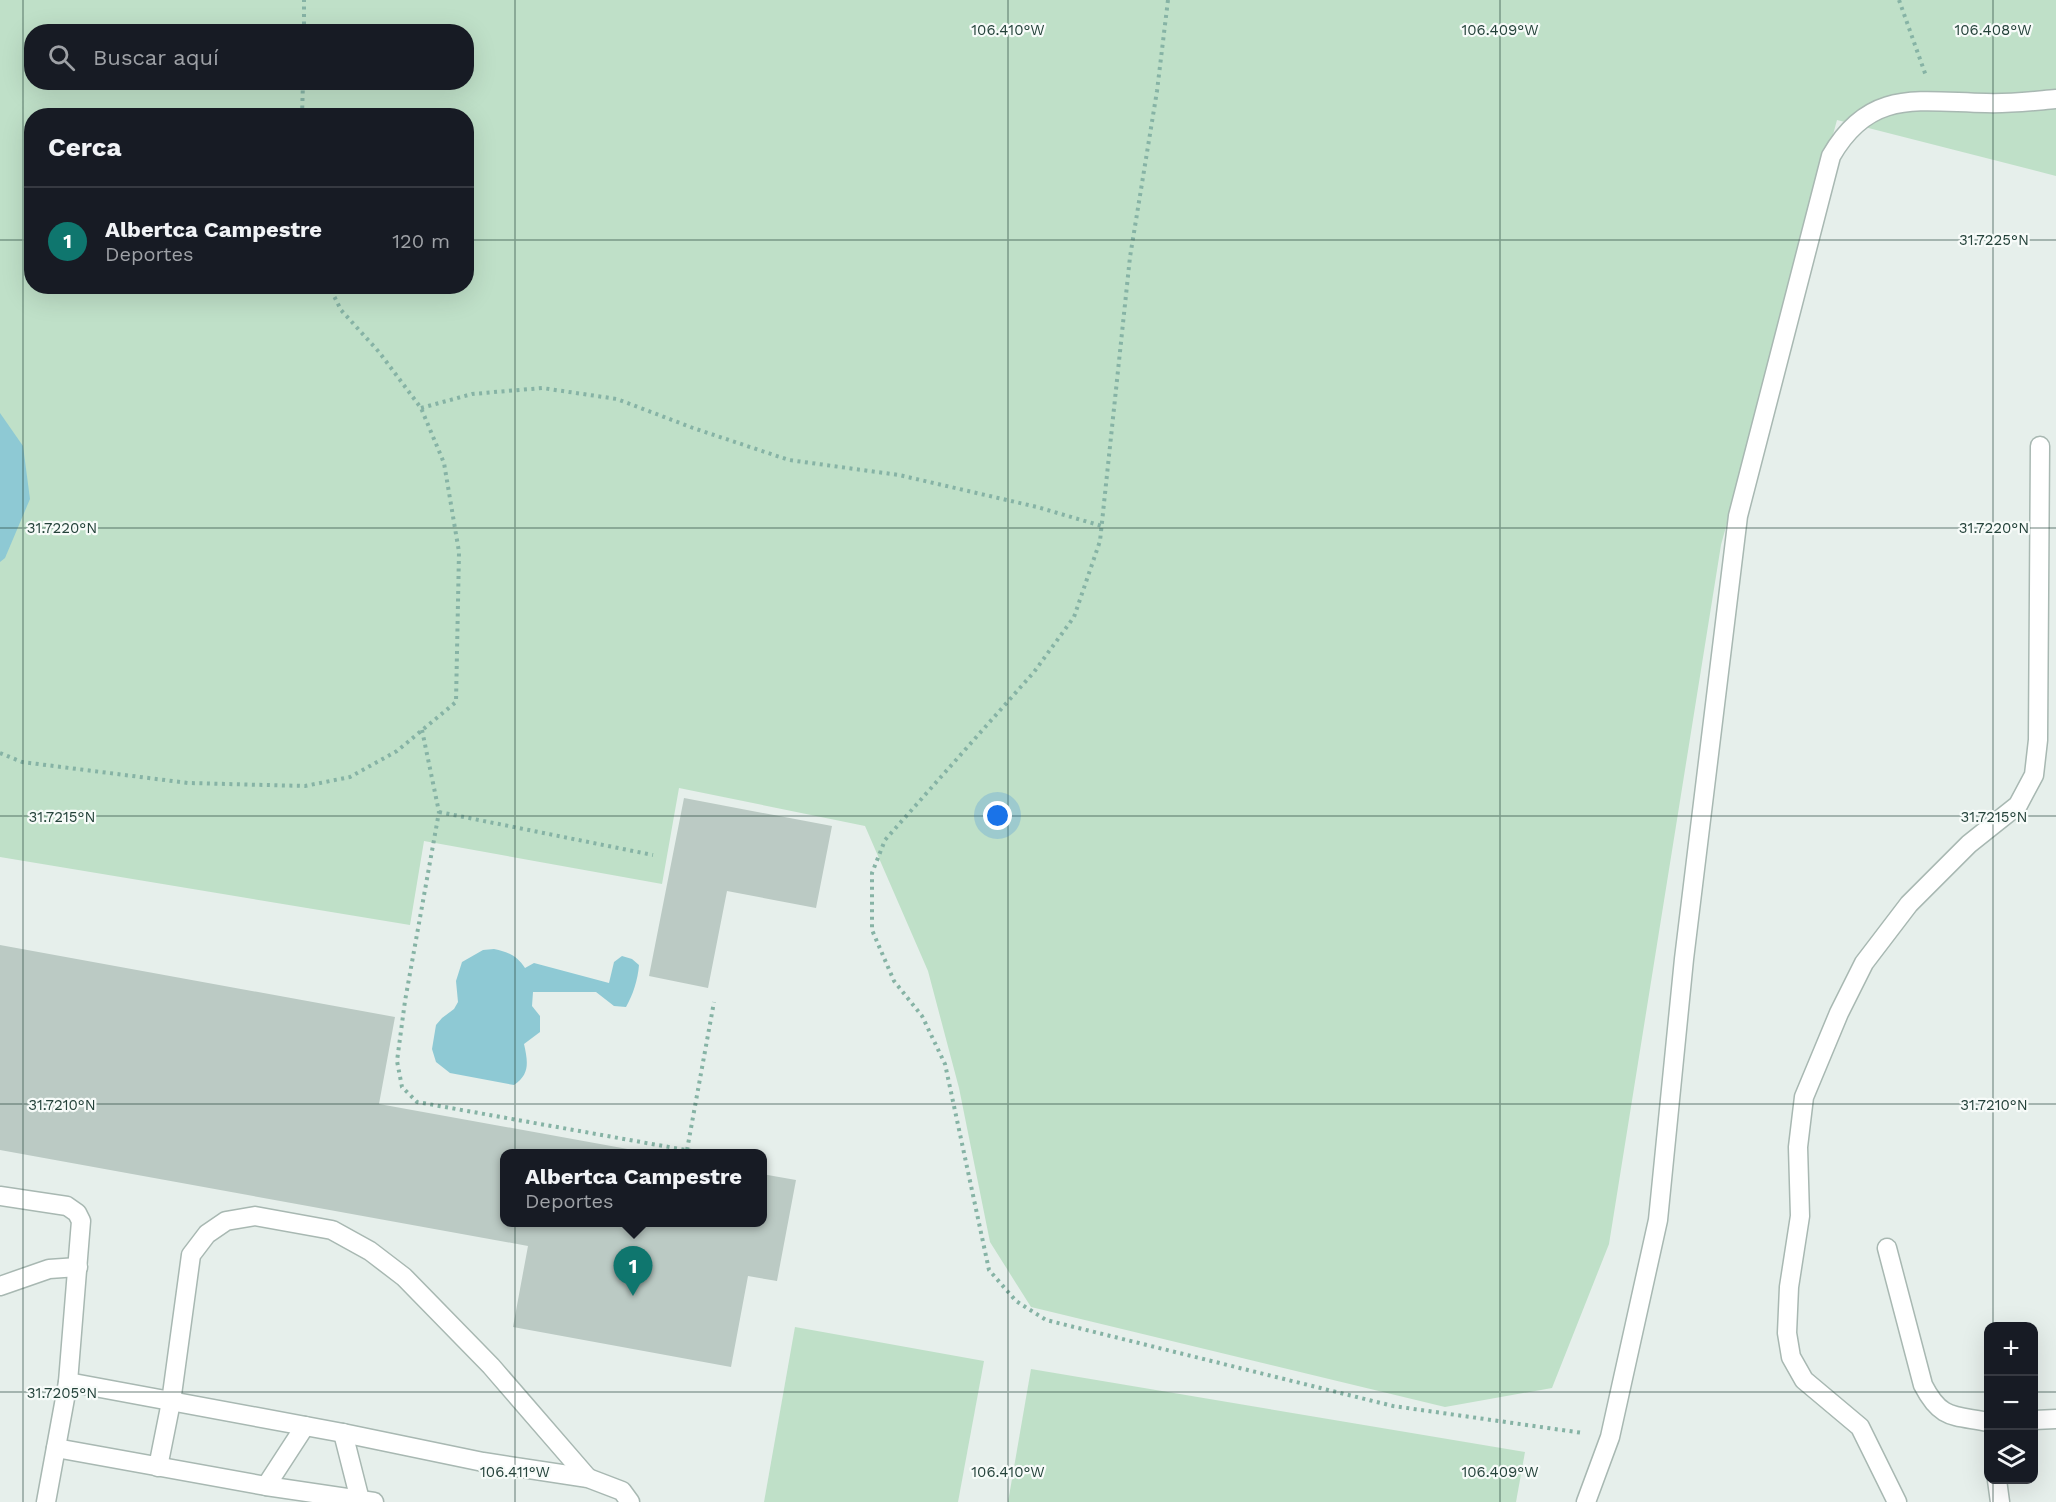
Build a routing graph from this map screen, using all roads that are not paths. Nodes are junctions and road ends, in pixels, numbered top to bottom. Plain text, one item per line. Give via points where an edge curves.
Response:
1 (2056, 99) edge
2 (2040, 446) dead end
3 (0, 1196) edge
4 (1887, 1248) dead end
5 (78, 1267) junction
6 (0, 1286) edge
7 (68, 1382) junction
8 (171, 1402) junction
9 (2056, 1419) edge
10 (2038, 1420) edge
11 (1984, 1422) edge
12 (305, 1426) junction
13 (343, 1433) junction
14 (56, 1448) junction
15 (158, 1467) junction
16 (588, 1478) junction
17 (1998, 1484) edge
18 (266, 1486) junction
19 (621, 1498) edge
20 (367, 1501) edge
21 (46, 1502) edge
22 (1586, 1502) edge
23 (1897, 1502) edge
24 (2000, 1502) edge

1 - 22 street via 1997,104 1903,102 1880,108 1853,126 1831,156 1738,516 1684,959 1658,1220 1610,1437
2 - 23 street via 2038,740 2034,775 2018,805 1969,844 1909,904 1864,963 1804,1098 1798,1147 1800,1216 1786,1333 1791,1357 1804,1380 1860,1427
3 - 5 street via 67,1206 77,1213 81,1221
4 - 11 street via 1923,1385 1932,1402 1943,1413
5 - 6 street via 49,1269
5 - 7 street
7 - 8 street
7 - 14 street
8 - 12 street
8 - 15 street
8 - 16 street via 191,1255 207,1234 226,1221 255,1216 332,1230 370,1251 404,1277 491,1366
9 - 10 street
12 - 13 street
12 - 18 street
13 - 16 street via 483,1462
13 - 20 street
14 - 15 street
14 - 21 street
15 - 18 street
16 - 19 street
17 - 24 street
18 - 20 street

